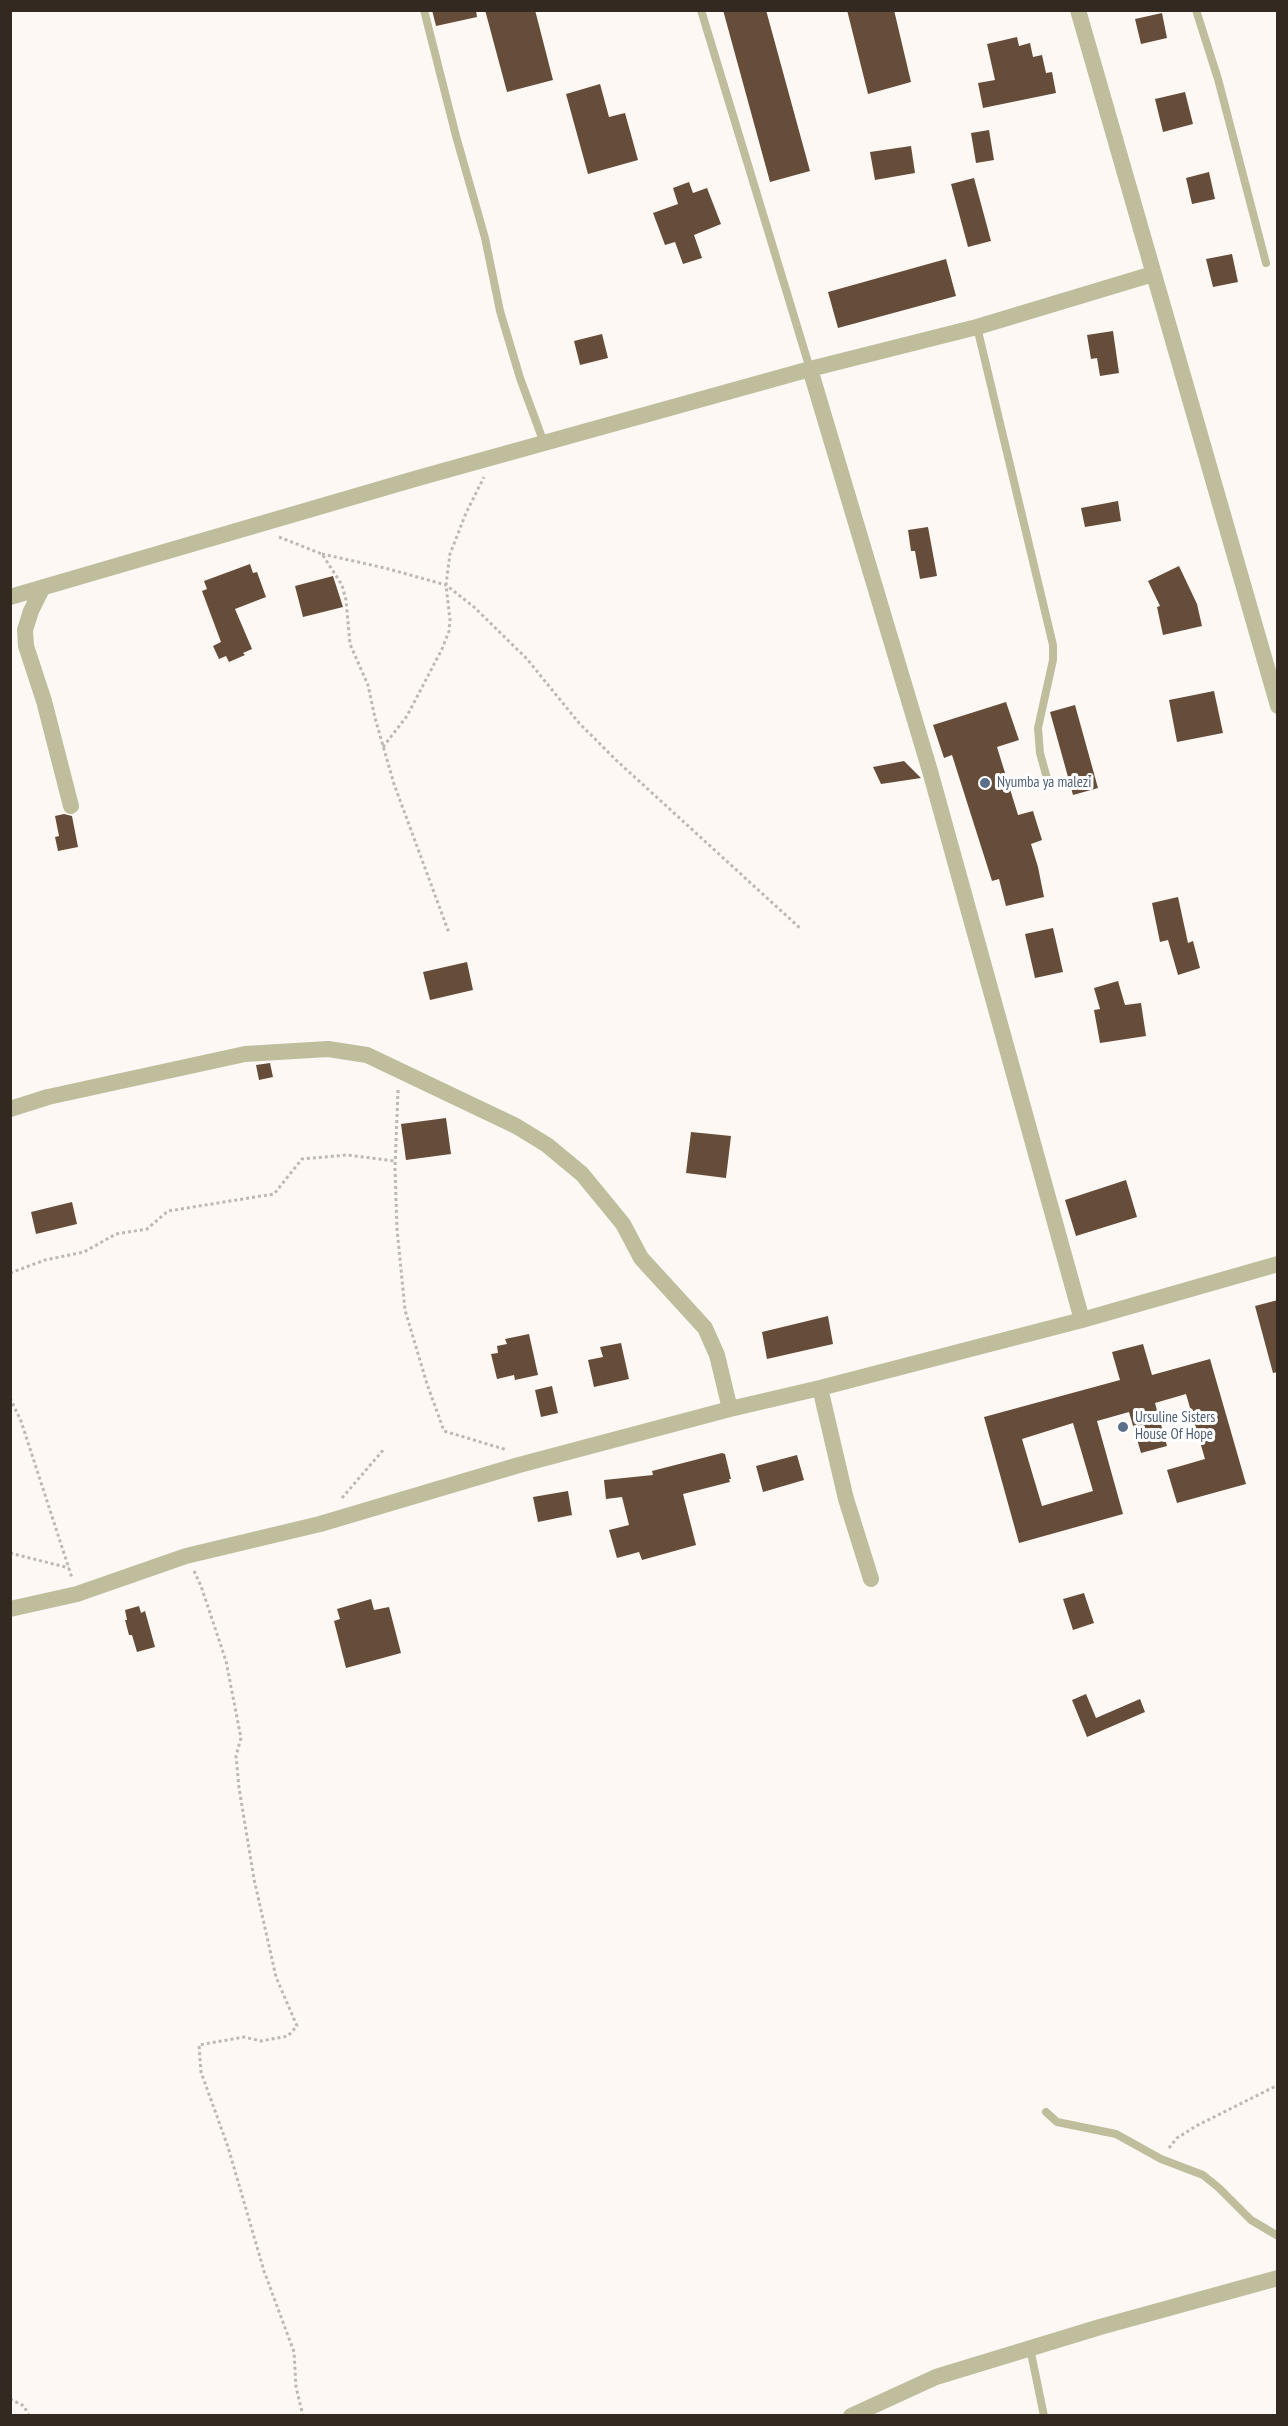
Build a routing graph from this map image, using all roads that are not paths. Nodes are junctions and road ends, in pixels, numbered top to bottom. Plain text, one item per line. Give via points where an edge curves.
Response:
1 (424, 10) edge
2 (701, 10) edge
3 (1078, 10) edge
4 (1196, 10) edge
5 (1266, 263) dead end
6 (1153, 274) junction
7 (977, 327) junction
8 (810, 369) junction
9 (544, 443) junction
10 (44, 587) junction
11 (10, 597) edge
12 (1278, 705) edge
13 (1048, 782) dead end
14 (71, 806) dead end
15 (10, 1109) edge
16 (1278, 1264) edge
17 (1082, 1320) junction
18 (820, 1388) junction
19 (730, 1409) junction
20 (871, 1579) dead end
21 (10, 1610) edge
22 (1046, 2112) dead end
23 (1278, 2236) edge
24 (1278, 2278) edge
25 (1030, 2348) junction
26 (851, 2415) edge
27 (1044, 2415) edge

1 - 9 lane via 486,238 500,311
2 - 8 lane
3 - 6 street
4 - 5 lane
6 - 7 street
6 - 12 street
7 - 8 street
7 - 13 lane via 1053,645 1038,728
8 - 9 street
8 - 17 street via 930,771
9 - 10 street
10 - 11 street
10 - 14 street via 25,630 26,646
15 - 19 street via 48,1097 245,1054 328,1049 367,1055 516,1126 582,1174 623,1224 641,1258 705,1329 717,1355
16 - 17 street
17 - 18 street
18 - 19 street
18 - 20 street via 846,1499
19 - 21 street via 519,1465 320,1524 186,1556 77,1594
22 - 23 lane via 1057,2122 1116,2134 1161,2159 1203,2175 1251,2220
24 - 25 street
25 - 26 street via 936,2377
25 - 27 lane

